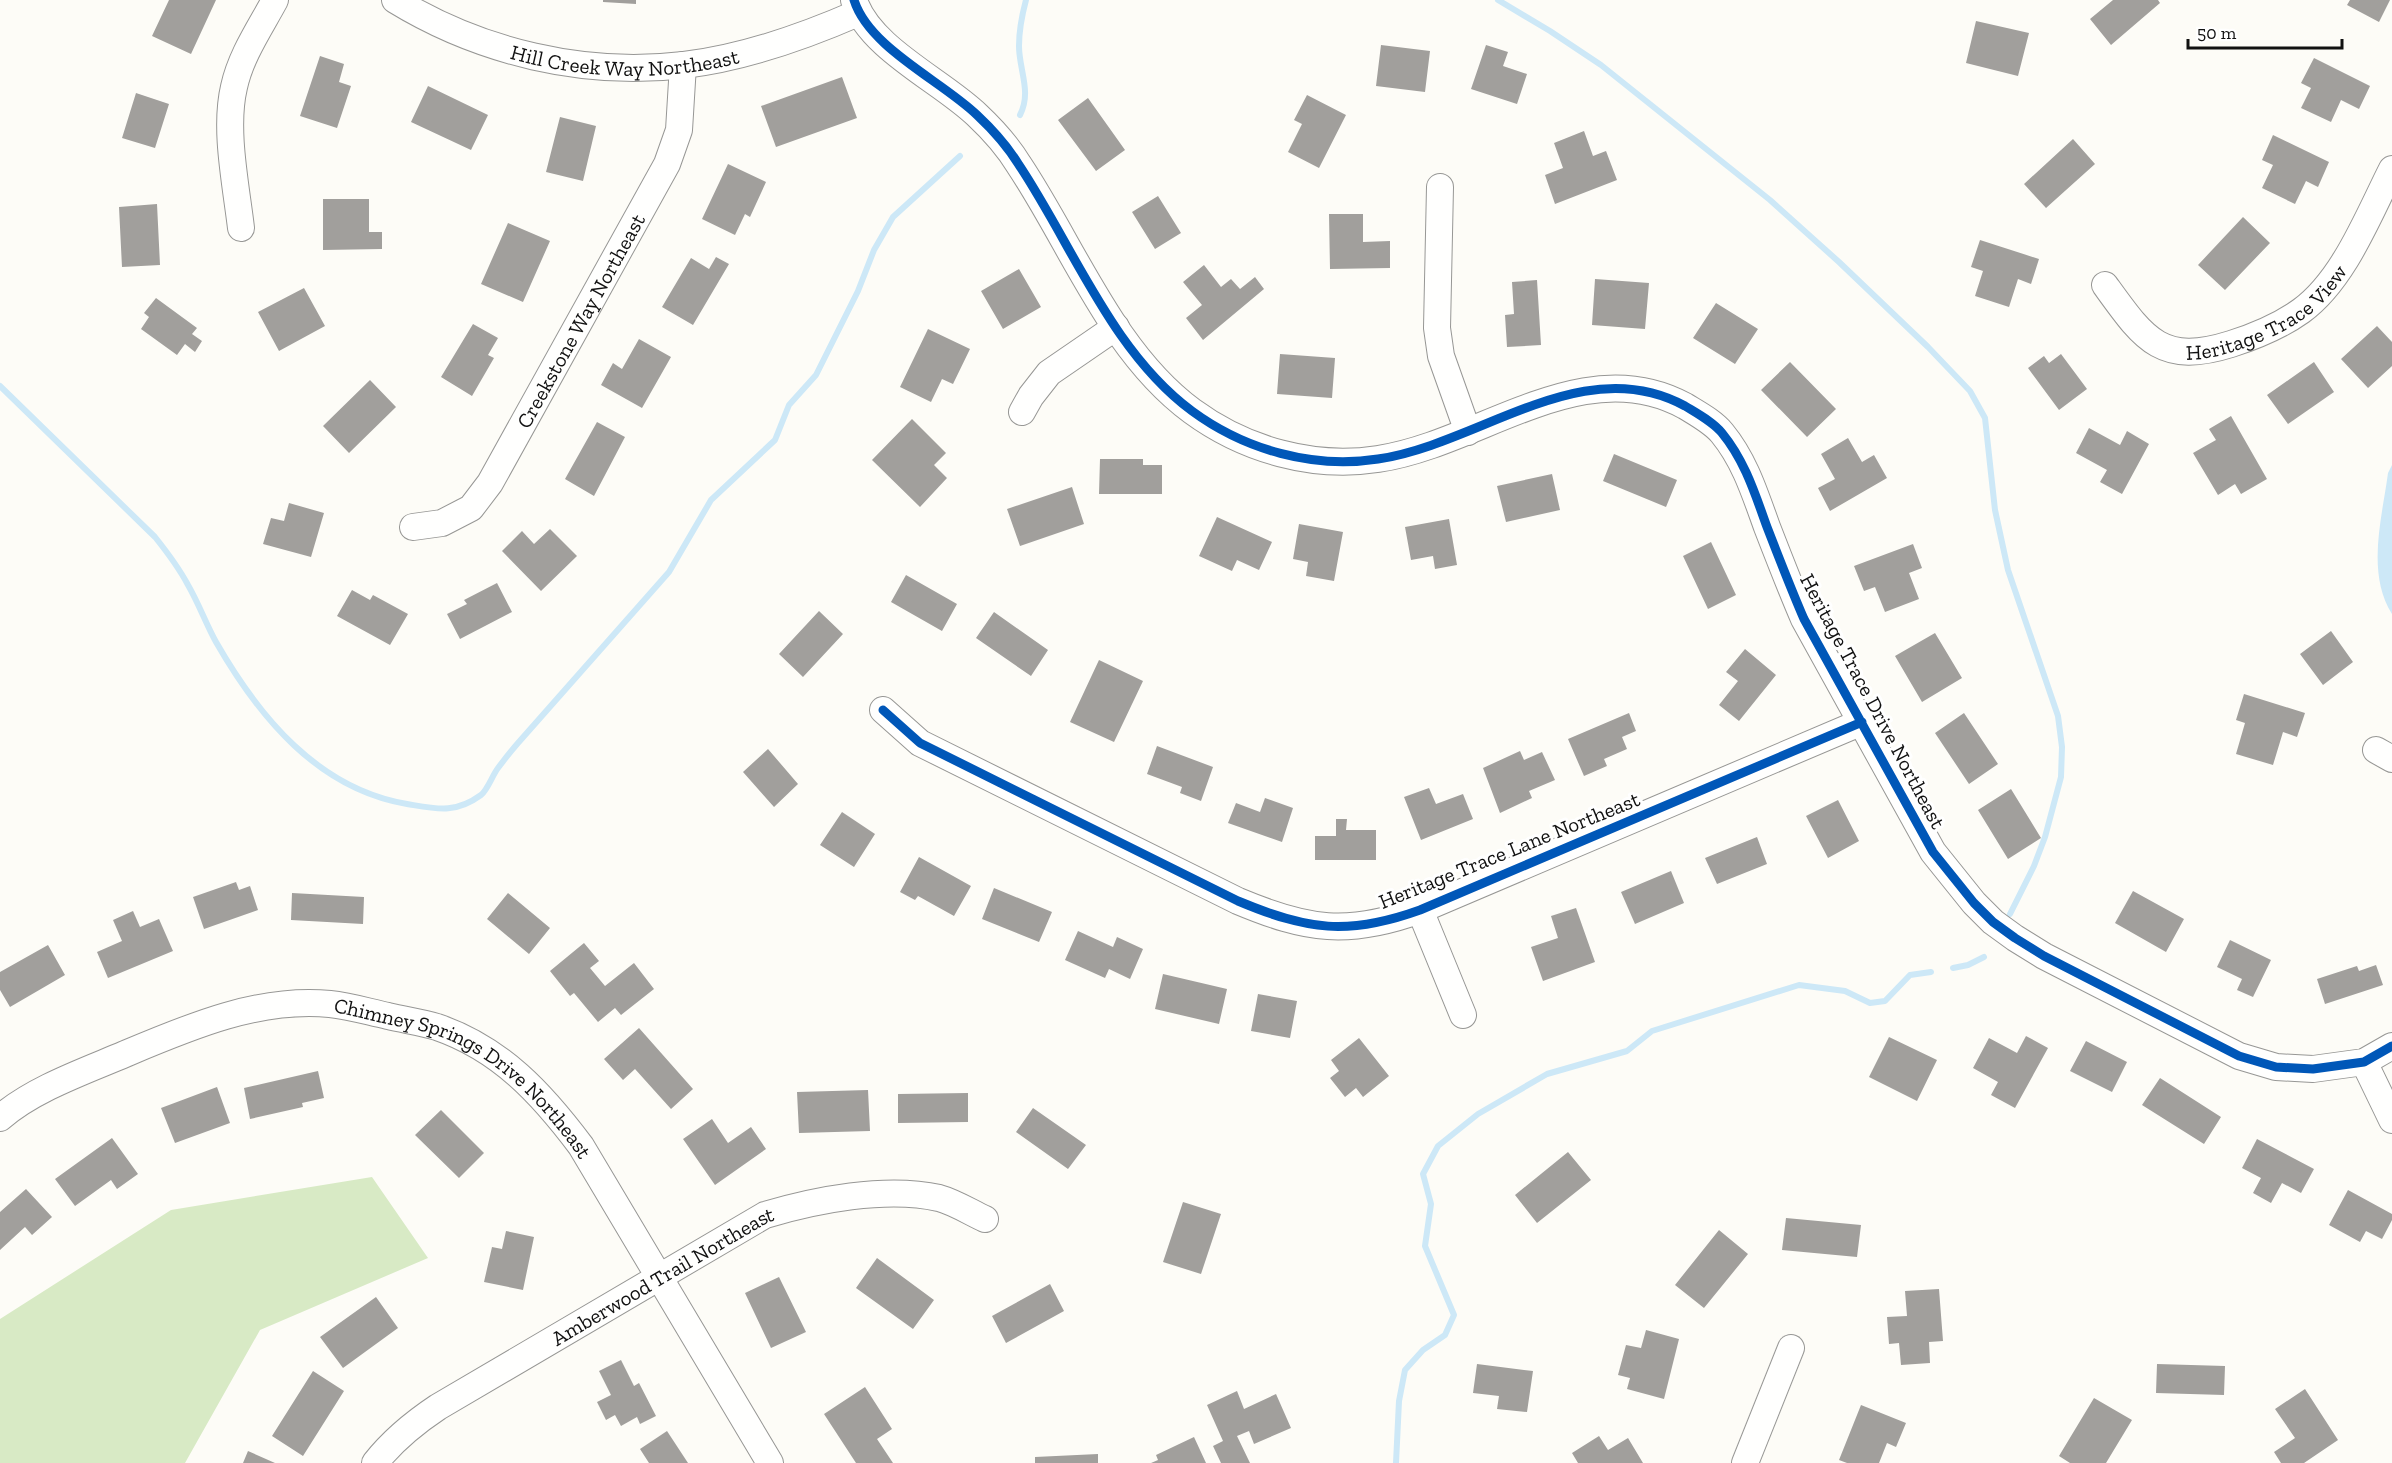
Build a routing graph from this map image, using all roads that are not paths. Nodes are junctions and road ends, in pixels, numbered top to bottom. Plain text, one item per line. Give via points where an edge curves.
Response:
1 (276, 0) edge
2 (395, 0) edge
3 (856, 6) edge
4 (683, 65) junction
5 (2392, 169) edge
6 (1440, 187) dead end
7 (241, 228) dead end
8 (2105, 285) dead end
9 (1116, 327) junction
10 (1023, 412) dead end
11 (1468, 432) junction
12 (413, 527) dead end
13 (883, 710) dead end
14 (1862, 722) junction
15 (1420, 910) junction
16 (1463, 1015) dead end
17 (2392, 1046) edge
18 (2364, 1062) junction
19 (0, 1118) edge
20 (2392, 1120) edge
21 (985, 1219) dead end
22 (659, 1277) junction
23 (1791, 1348) dead end
24 (375, 1463) edge
25 (770, 1463) edge
26 (1745, 1463) edge

1 - 7 street via 244,57 234,88 231,137
2 - 4 street, Hill Creek Way Northeast via 456,32 516,52 588,65
3 - 4 street, Hill Creek Way Northeast via 762,49
3 - 9 street, Heritage Trace Drive Northeast via 889,47 976,114 1006,147
4 - 12 street, Creekstone Way Northeast via 679,130 667,164 490,483 471,508 442,523
5 - 8 street, Heritage Trace View via 2352,248 2330,280 2302,310 2262,334 2196,353 2166,348 2143,335
6 - 11 street via 1437,328 1441,356
9 - 10 street via 1049,373
9 - 11 street, Heritage Trace Drive Northeast via 1148,369 1191,410 1229,434 1272,451 1318,461 1378,459 1422,450
11 - 14 street, Heritage Trace Drive Northeast via 1561,396 1609,387 1663,396 1720,429 1746,470 1800,610
13 - 15 street, Heritage Trace Lane Northeast via 920,742 1272,915 1325,927 1354,927 1387,922
14 - 15 street, Heritage Trace Lane Northeast
14 - 18 street, Heritage Trace Drive Northeast via 1933,852 1974,903 2015,938 2258,1063 2313,1070
15 - 16 street
17 - 18 street, Heritage Trace Drive Northeast
18 - 20 street
19 - 22 street, Chimney Springs Drive Northeast via 58,1083 195,1024 285,1004 331,1004 435,1026 486,1049 527,1081 552,1107 581,1146
21 - 22 street, Amberwood Trail Northeast via 939,1198 835,1198 765,1215
22 - 24 street, Amberwood Trail Northeast via 438,1407 411,1425
22 - 25 street, Chimney Springs Drive Northeast
23 - 26 street

